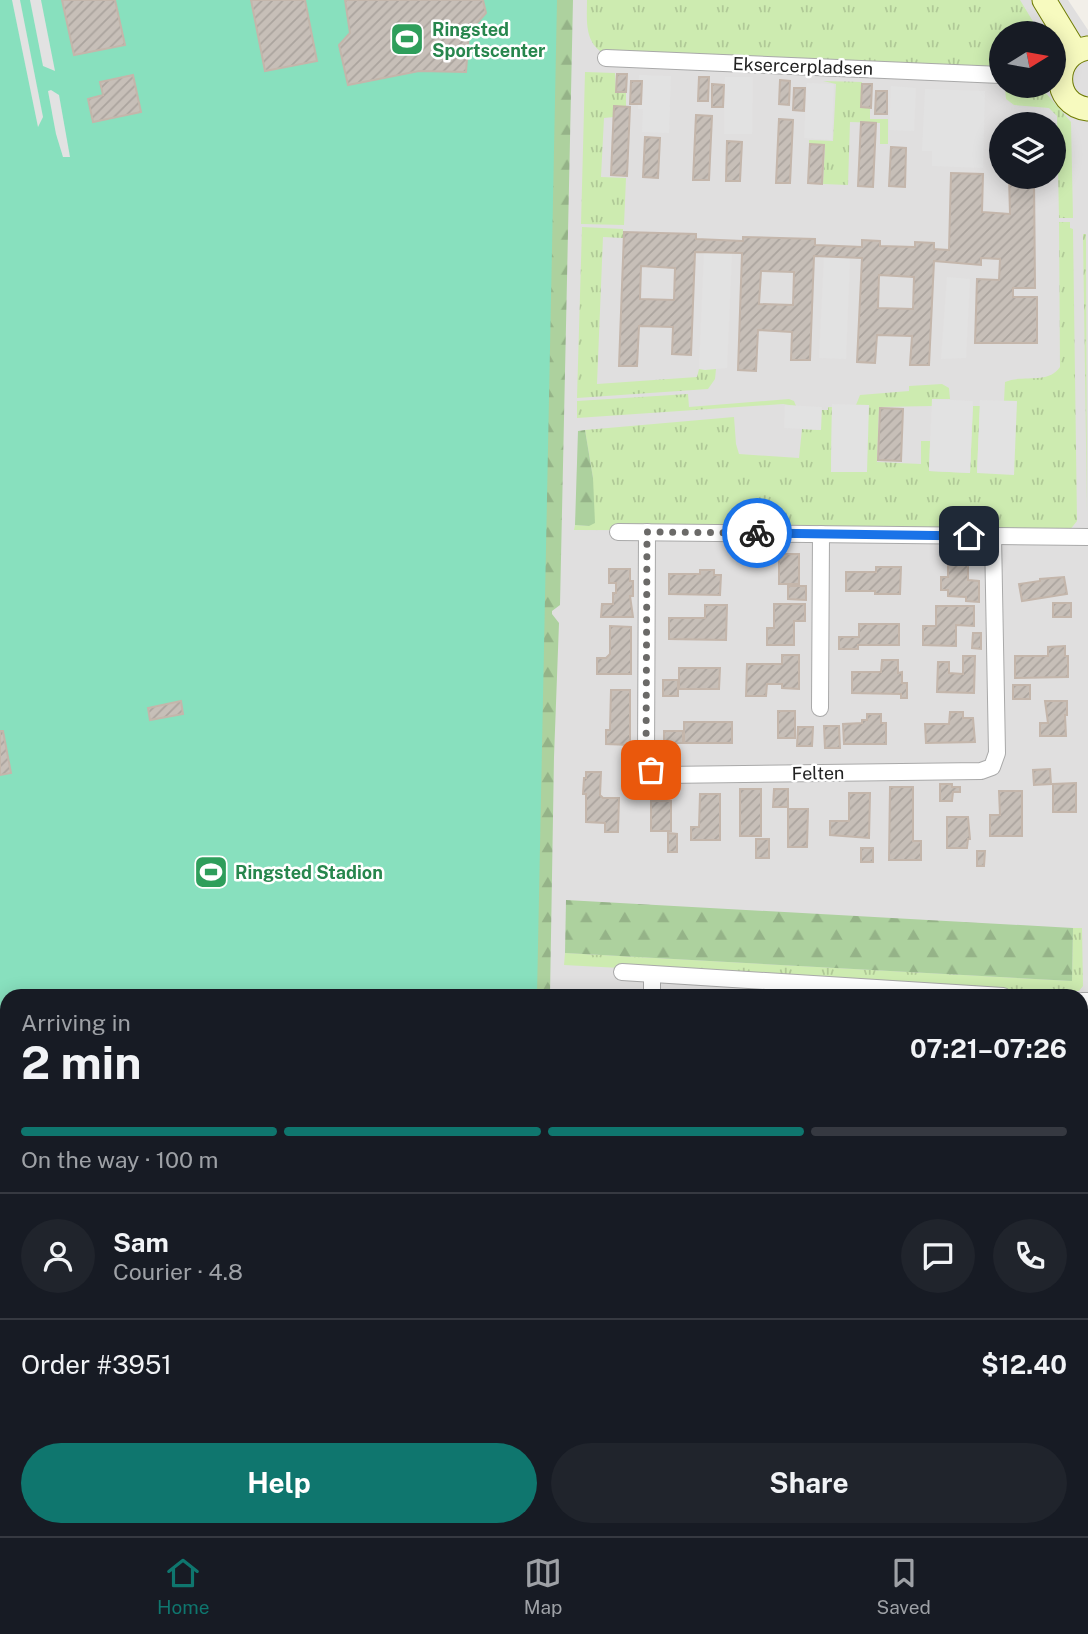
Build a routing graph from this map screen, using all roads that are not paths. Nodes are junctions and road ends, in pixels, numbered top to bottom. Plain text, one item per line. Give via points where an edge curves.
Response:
1 (1044, 0) edge
2 (1082, 50) edge
3 (606, 58) dead end
4 (1066, 60) edge
5 (989, 74) edge
6 (1066, 97) edge
7 (1088, 109) edge
8 (618, 532) dead end
9 (647, 532) junction
10 (821, 534) junction
11 (993, 536) junction
12 (1088, 537) edge
13 (820, 708) dead end
14 (622, 972) dead end
15 (652, 974) junction
16 (652, 989) edge
17 (801, 989) edge

1 - 2 street
2 - 4 street
3 - 5 street, Eksercerpladsen
6 - 7 street
8 - 9 street
9 - 10 street
9 - 11 street, Felten via 646,757 651,770 663,775 981,771 992,767 997,753
10 - 11 street
10 - 13 street
11 - 12 street
14 - 15 street
15 - 16 street
15 - 17 street

